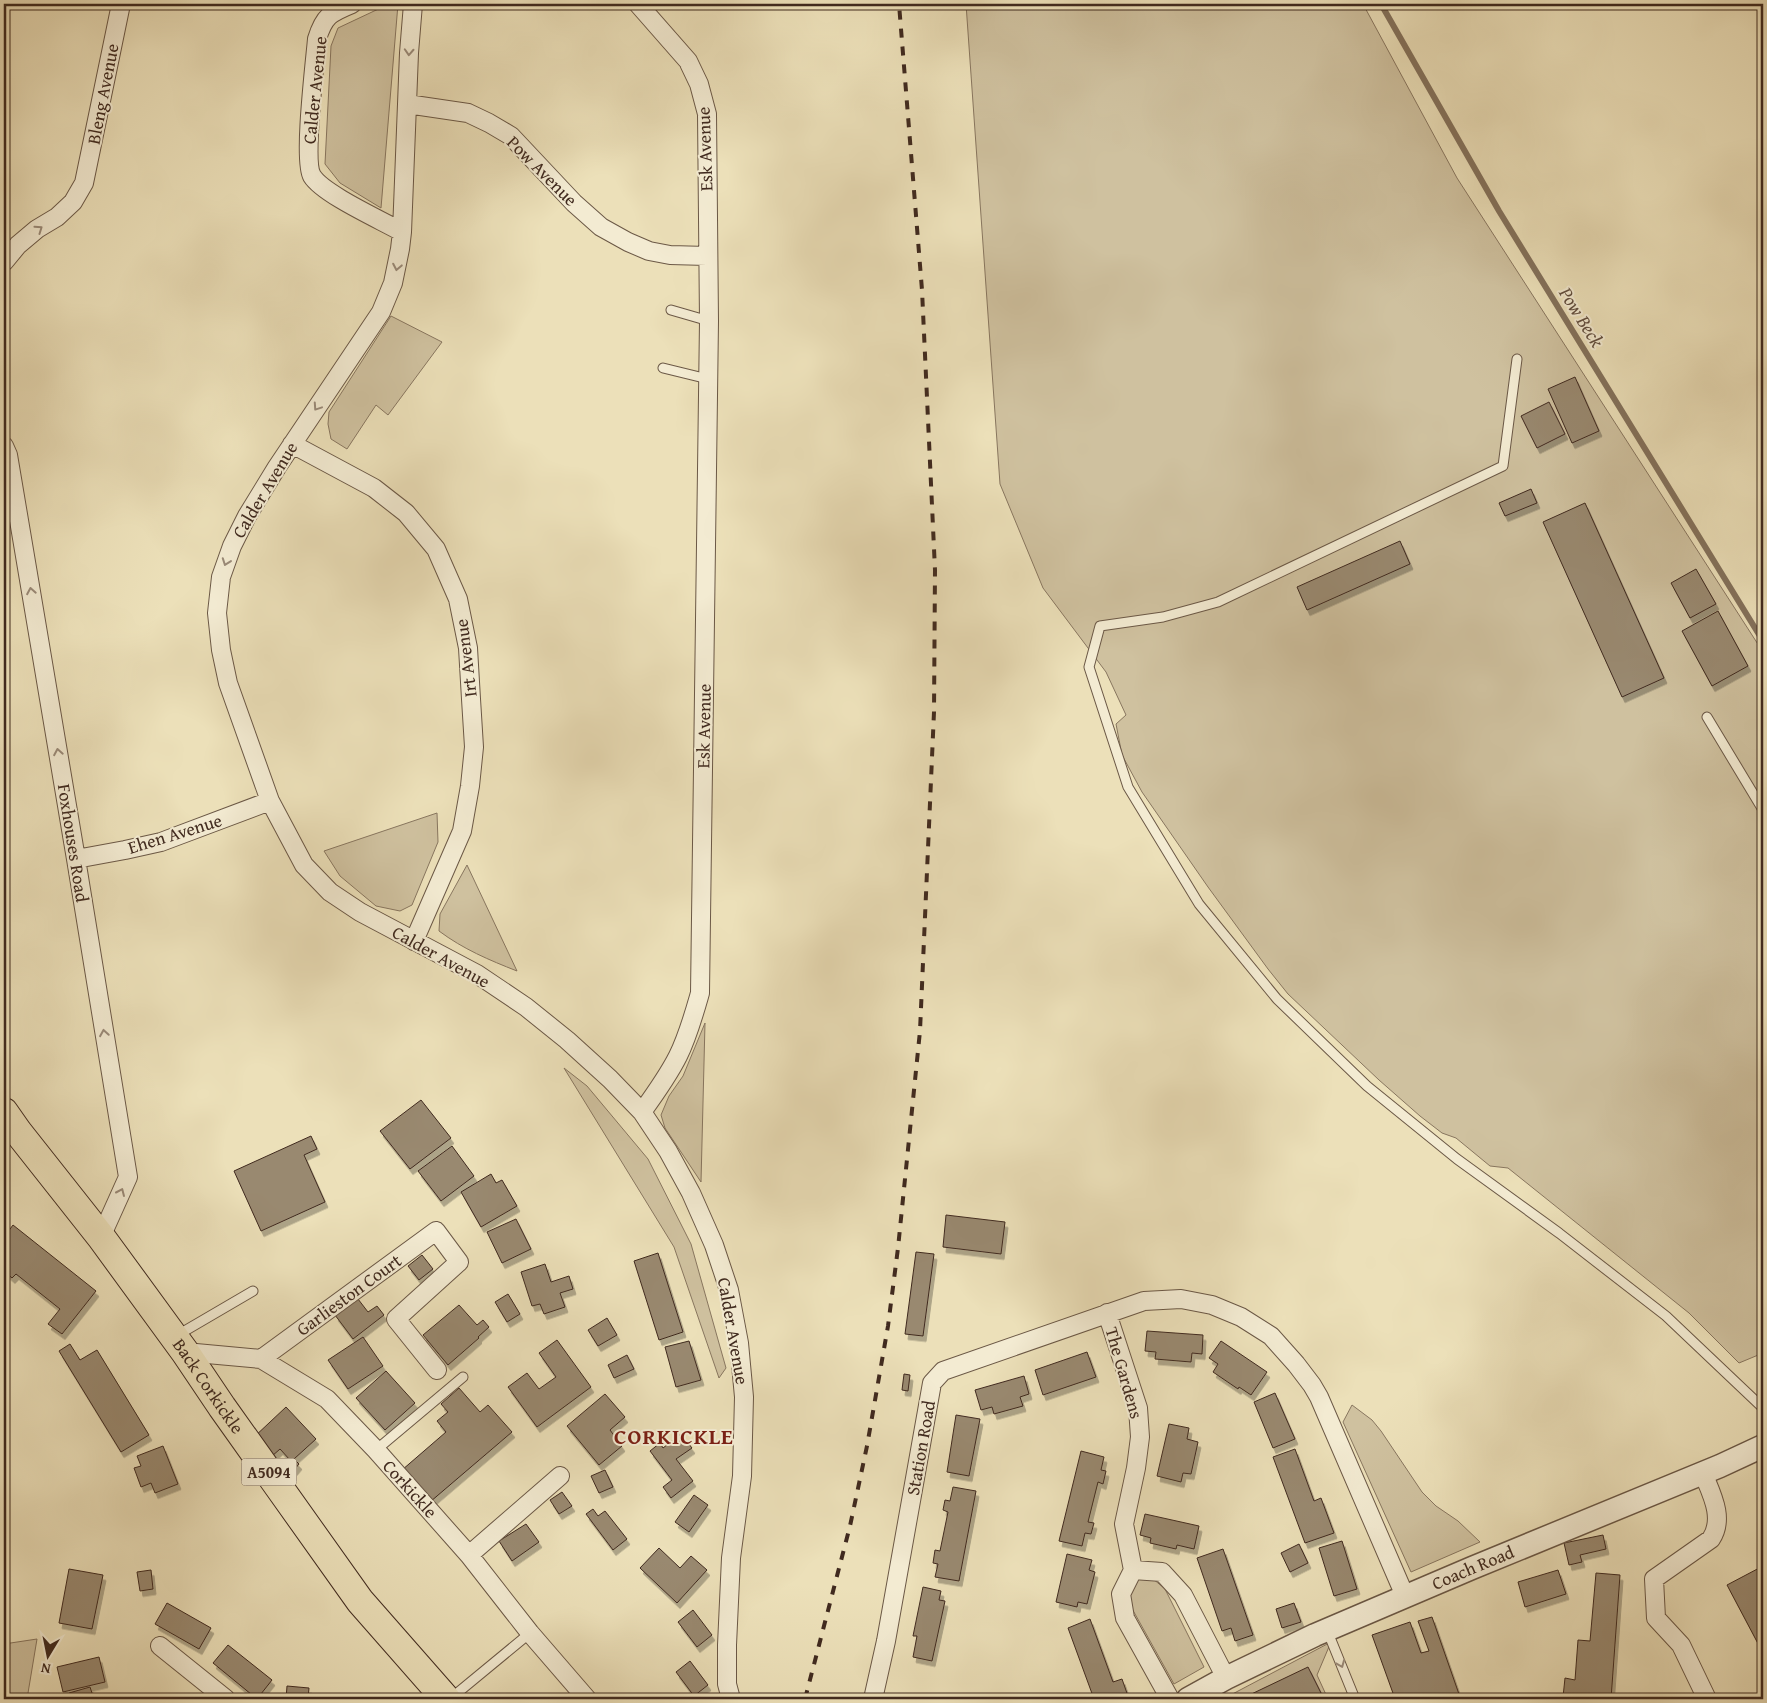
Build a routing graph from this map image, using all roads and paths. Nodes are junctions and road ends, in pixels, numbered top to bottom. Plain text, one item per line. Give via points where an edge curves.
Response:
1 (121, 4) edge
2 (352, 4) edge
3 (413, 4) edge
4 (638, 4) edge
5 (407, 104) junction
6 (402, 232) junction
7 (708, 256) junction
8 (4, 262) edge
9 (671, 310) dead end
10 (709, 324) junction
11 (1518, 359) dead end
12 (663, 368) dead end
13 (708, 379) junction
14 (292, 444) junction
15 (4, 446) edge
16 (1707, 716) dead end
17 (270, 801) junction
18 (1763, 810) edge
19 (76, 859) junction
20 (414, 941) junction
21 (4, 1112) edge
22 (642, 1112) junction
23 (101, 1236) junction
24 (253, 1291) dead end
25 (1107, 1313) junction
26 (180, 1345) junction
27 (261, 1359) junction
28 (437, 1370) dead end
29 (463, 1377) dead end
30 (1763, 1408) edge
31 (1763, 1446) edge
32 (376, 1450) junction
33 (1702, 1473) junction
34 (560, 1476) dead end
35 (469, 1555) junction
36 (1133, 1570) junction
37 (1404, 1596) junction
38 (1327, 1629) junction
39 (530, 1633) junction
40 (160, 1646) dead end
41 (1226, 1678) junction
42 (226, 1699) edge
43 (448, 1699) edge
44 (587, 1699) edge
45 (730, 1699) edge
46 (873, 1699) edge
47 (1170, 1699) edge
48 (1188, 1699) edge
49 (1356, 1699) edge
50 (1707, 1699) edge

8 -> 1 street, Bleng Avenue via 18,245 68,207 84,183
2 - 6 street, Calder Avenue via 337,10 322,22 317,39 308,154 311,175 325,190
3 -> 5 street, Calder Avenue
4 - 7 street, Esk Avenue via 688,61 700,84 707,114
5 - 6 street, Calder Avenue
5 - 7 street, Pow Avenue via 468,113 511,136 601,227 649,251
6 -> 14 street, Calder Avenue via 393,283 381,312
7 - 10 street, Esk Avenue
9 - 10 lane
10 - 13 street, Esk Avenue
11 - 30 lane via 1503,466 1218,602 1164,617 1100,626 1089,667 1128,786 1199,904 1277,999 1366,1086 1457,1159 1666,1316
12 - 13 lane
13 - 22 street, Esk Avenue via 700,993 678,1056
14 -> 17 street, Calder Avenue via 232,546 221,577 217,613 220,650 228,684
14 - 20 street, Irt Avenue via 374,488 406,513 436,549 458,599 468,648 474,747 470,786 462,831
19 -> 15 street, Foxhouses Road
16 - 18 lane
17 - 19 street, Ehen Avenue via 161,842
17 - 20 street, Calder Avenue via 304,865 330,892
23 -> 19 street, Foxhouses Road via 128,1177
20 - 22 street, Calder Avenue via 477,974 526,1007 567,1040
21 - 23 main road, A5094
22 - 45 street, Calder Avenue via 668,1151 714,1245 729,1290 739,1343 744,1397 743,1444 731,1558 727,1684
23 - 26 main road, Back Corkickle / A5094
24 - 26 lane
25 - 36 street, The Gardens via 1138,1408 1140,1437 1124,1524
25 - 37 street, The Gardens via 1144,1301 1181,1299 1212,1305 1241,1317 1271,1336 1319,1397
25 - 46 street, Station Road via 943,1372 932,1383
26 - 27 street, Corkickle
26 - 43 main road, Back Corkickle / A5094 via 360,1601
27 - 28 street, Garlieston Court via 436,1231 459,1262 396,1319
27 - 32 street, Corkickle via 327,1399
29 - 32 lane
31 - 33 street, Coach Road
32 - 35 street, Corkickle
33 - 37 street, Coach Road
33 - 50 street via 1716,1509 1714,1534 1654,1580 1656,1618 1681,1645
34 - 35 street
35 - 39 street, Corkickle
36 - 41 street via 1162,1572 1183,1594
36 - 47 street via 1121,1594 1125,1618
37 - 38 street, Coach Road
38 - 41 street, Coach Road
38 -> 49 lane
39 - 43 lane
39 - 44 street, Corkickle
40 - 42 street
41 - 48 street, Coach Road

